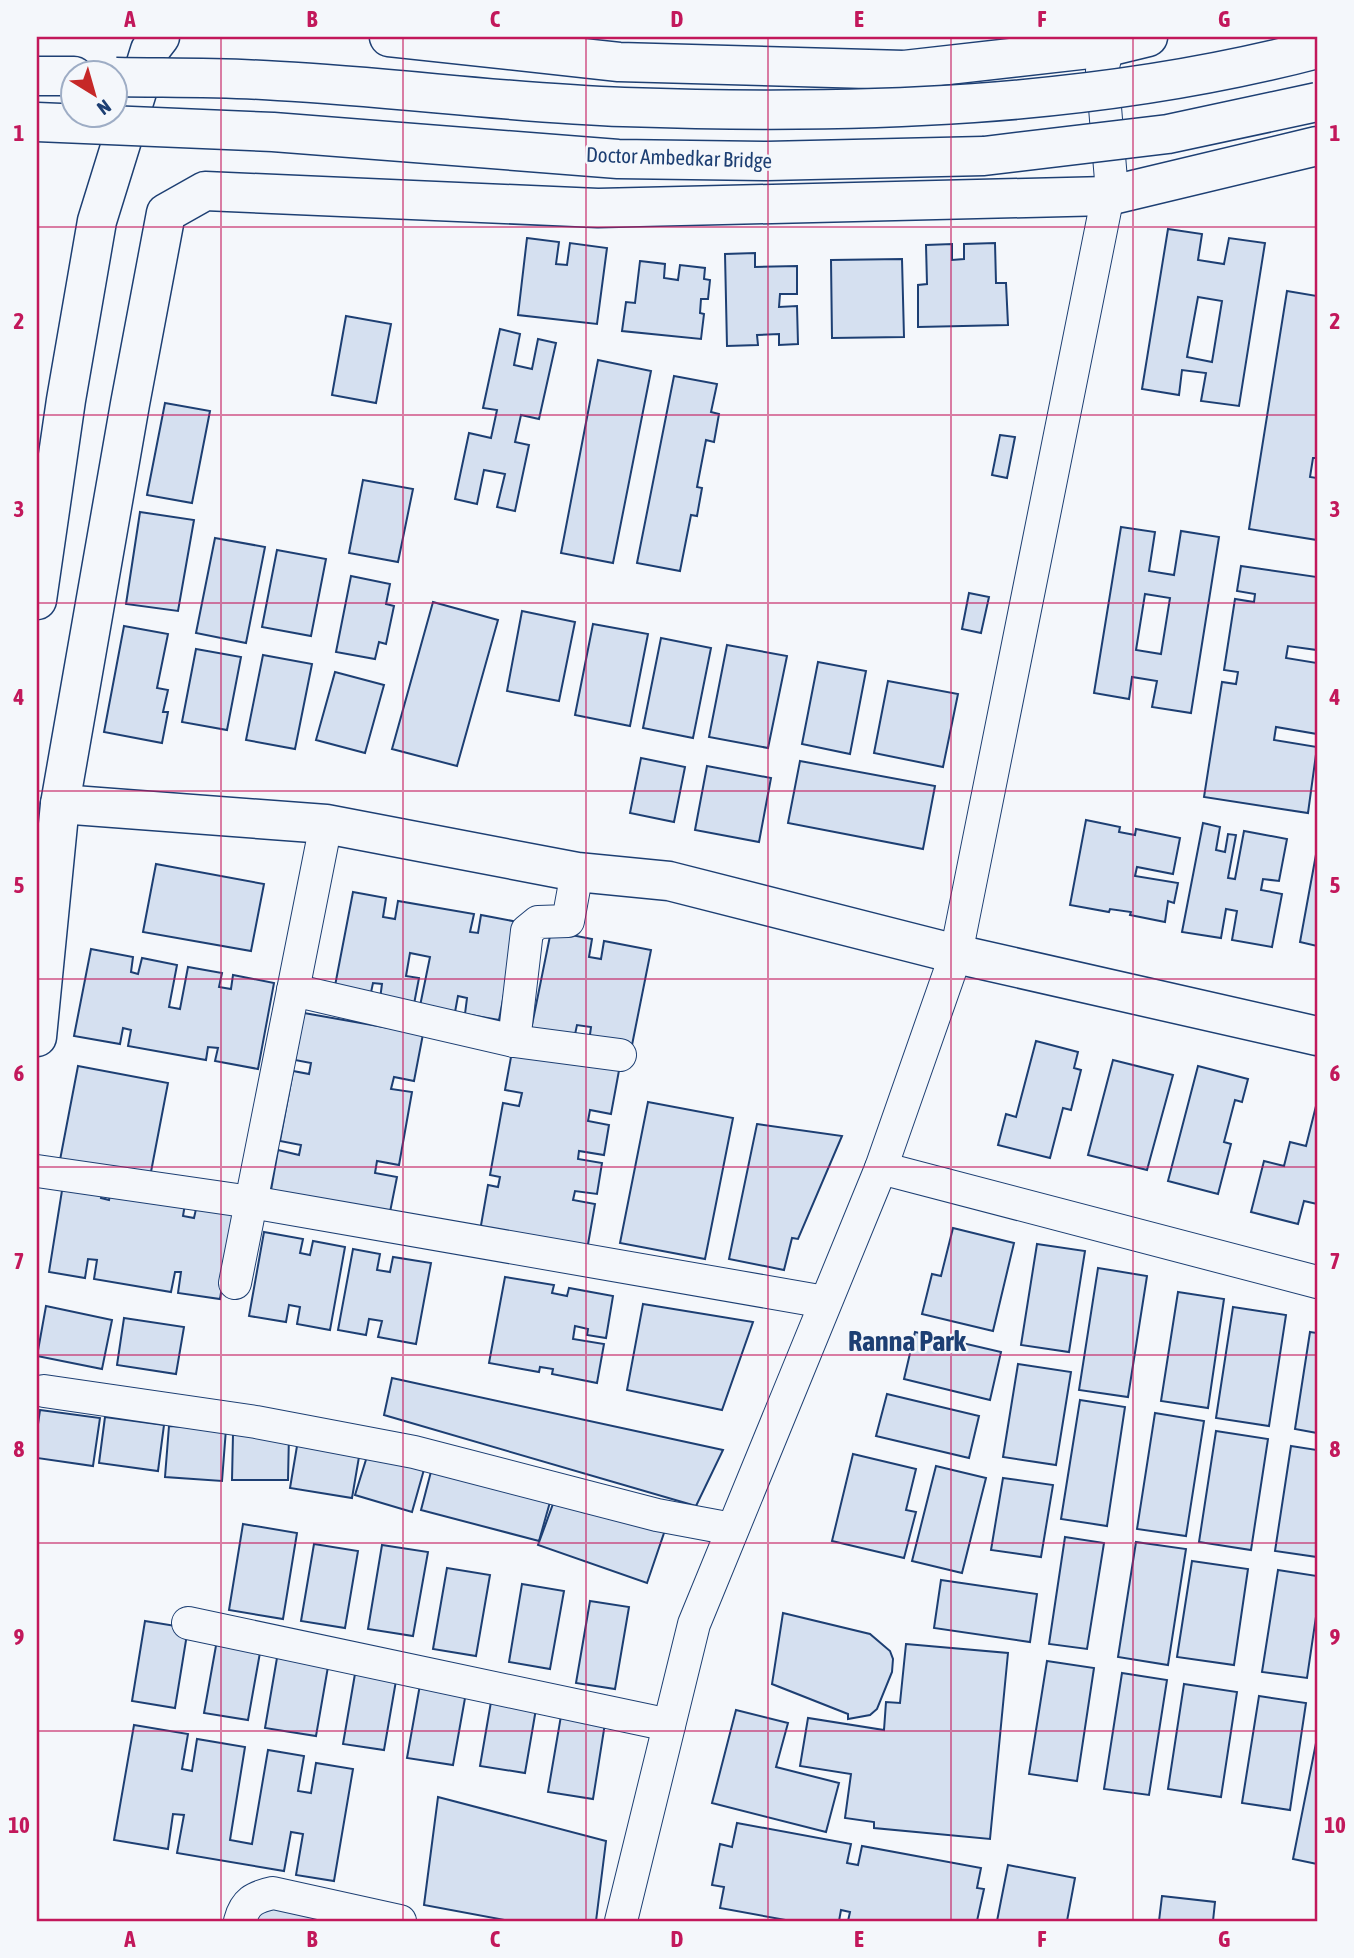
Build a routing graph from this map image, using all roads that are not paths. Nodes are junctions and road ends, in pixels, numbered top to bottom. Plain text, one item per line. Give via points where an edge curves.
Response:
1 (160, 37) edge
2 (389, 37) edge
3 (1148, 37) edge
4 (1109, 42) edge
5 (1317, 49) edge
6 (37, 76) edge
7 (60, 76) edge
8 (130, 77) edge
9 (1317, 102) edge
10 (37, 122) edge
11 (1317, 146) edge
12 (1108, 197) junction
13 (37, 600) edge
14 (60, 804) junction
15 (326, 824) junction
16 (577, 872) junction
17 (956, 954) junction
18 (293, 990) junction
19 (1317, 1036) edge
20 (37, 1037) edge
21 (514, 1041) junction
22 (620, 1055) dead end
23 (881, 1168) junction
24 (37, 1171) edge
25 (251, 1202) junction
26 (1317, 1282) edge
27 (235, 1283) dead end
28 (825, 1303) junction
29 (44, 1391) dead end
30 (732, 1530) junction
31 (188, 1623) dead end
32 (669, 1725) junction
33 (240, 1921) edge
34 (400, 1921) edge
35 (621, 1921) edge

1 - 13 street via 150,50 97,221
2 - 4 street via 619,62 904,69
3 - 4 street
4 - 12 street via 1102,71 1111,180
5 - 8 street, bridge via 1160,83 981,104 768,110 621,107 278,80
6 - 7 street
9 - 10 street, Doctor Ambedkar Bridge, bridge via 1168,134 984,156 768,161 618,159 273,132
11 - 12 street
12 - 14 street via 598,208 205,191 166,213
12 - 17 street
14 - 15 street
14 - 20 street
15 - 16 street
15 - 18 street
16 - 17 street via 669,881
16 - 21 street via 568,921 538,922 527,931
17 - 19 street
17 - 23 street
18 - 21 street
18 - 25 street
21 - 22 street
23 - 26 street
23 - 28 street
24 - 25 street
25 - 27 street
25 - 28 street
28 - 30 street
29 - 30 street via 256,1422 414,1452
30 - 32 street via 694,1624
31 - 32 street
32 - 35 street
33 - 34 street via 244,1906 257,1896 273,1893

